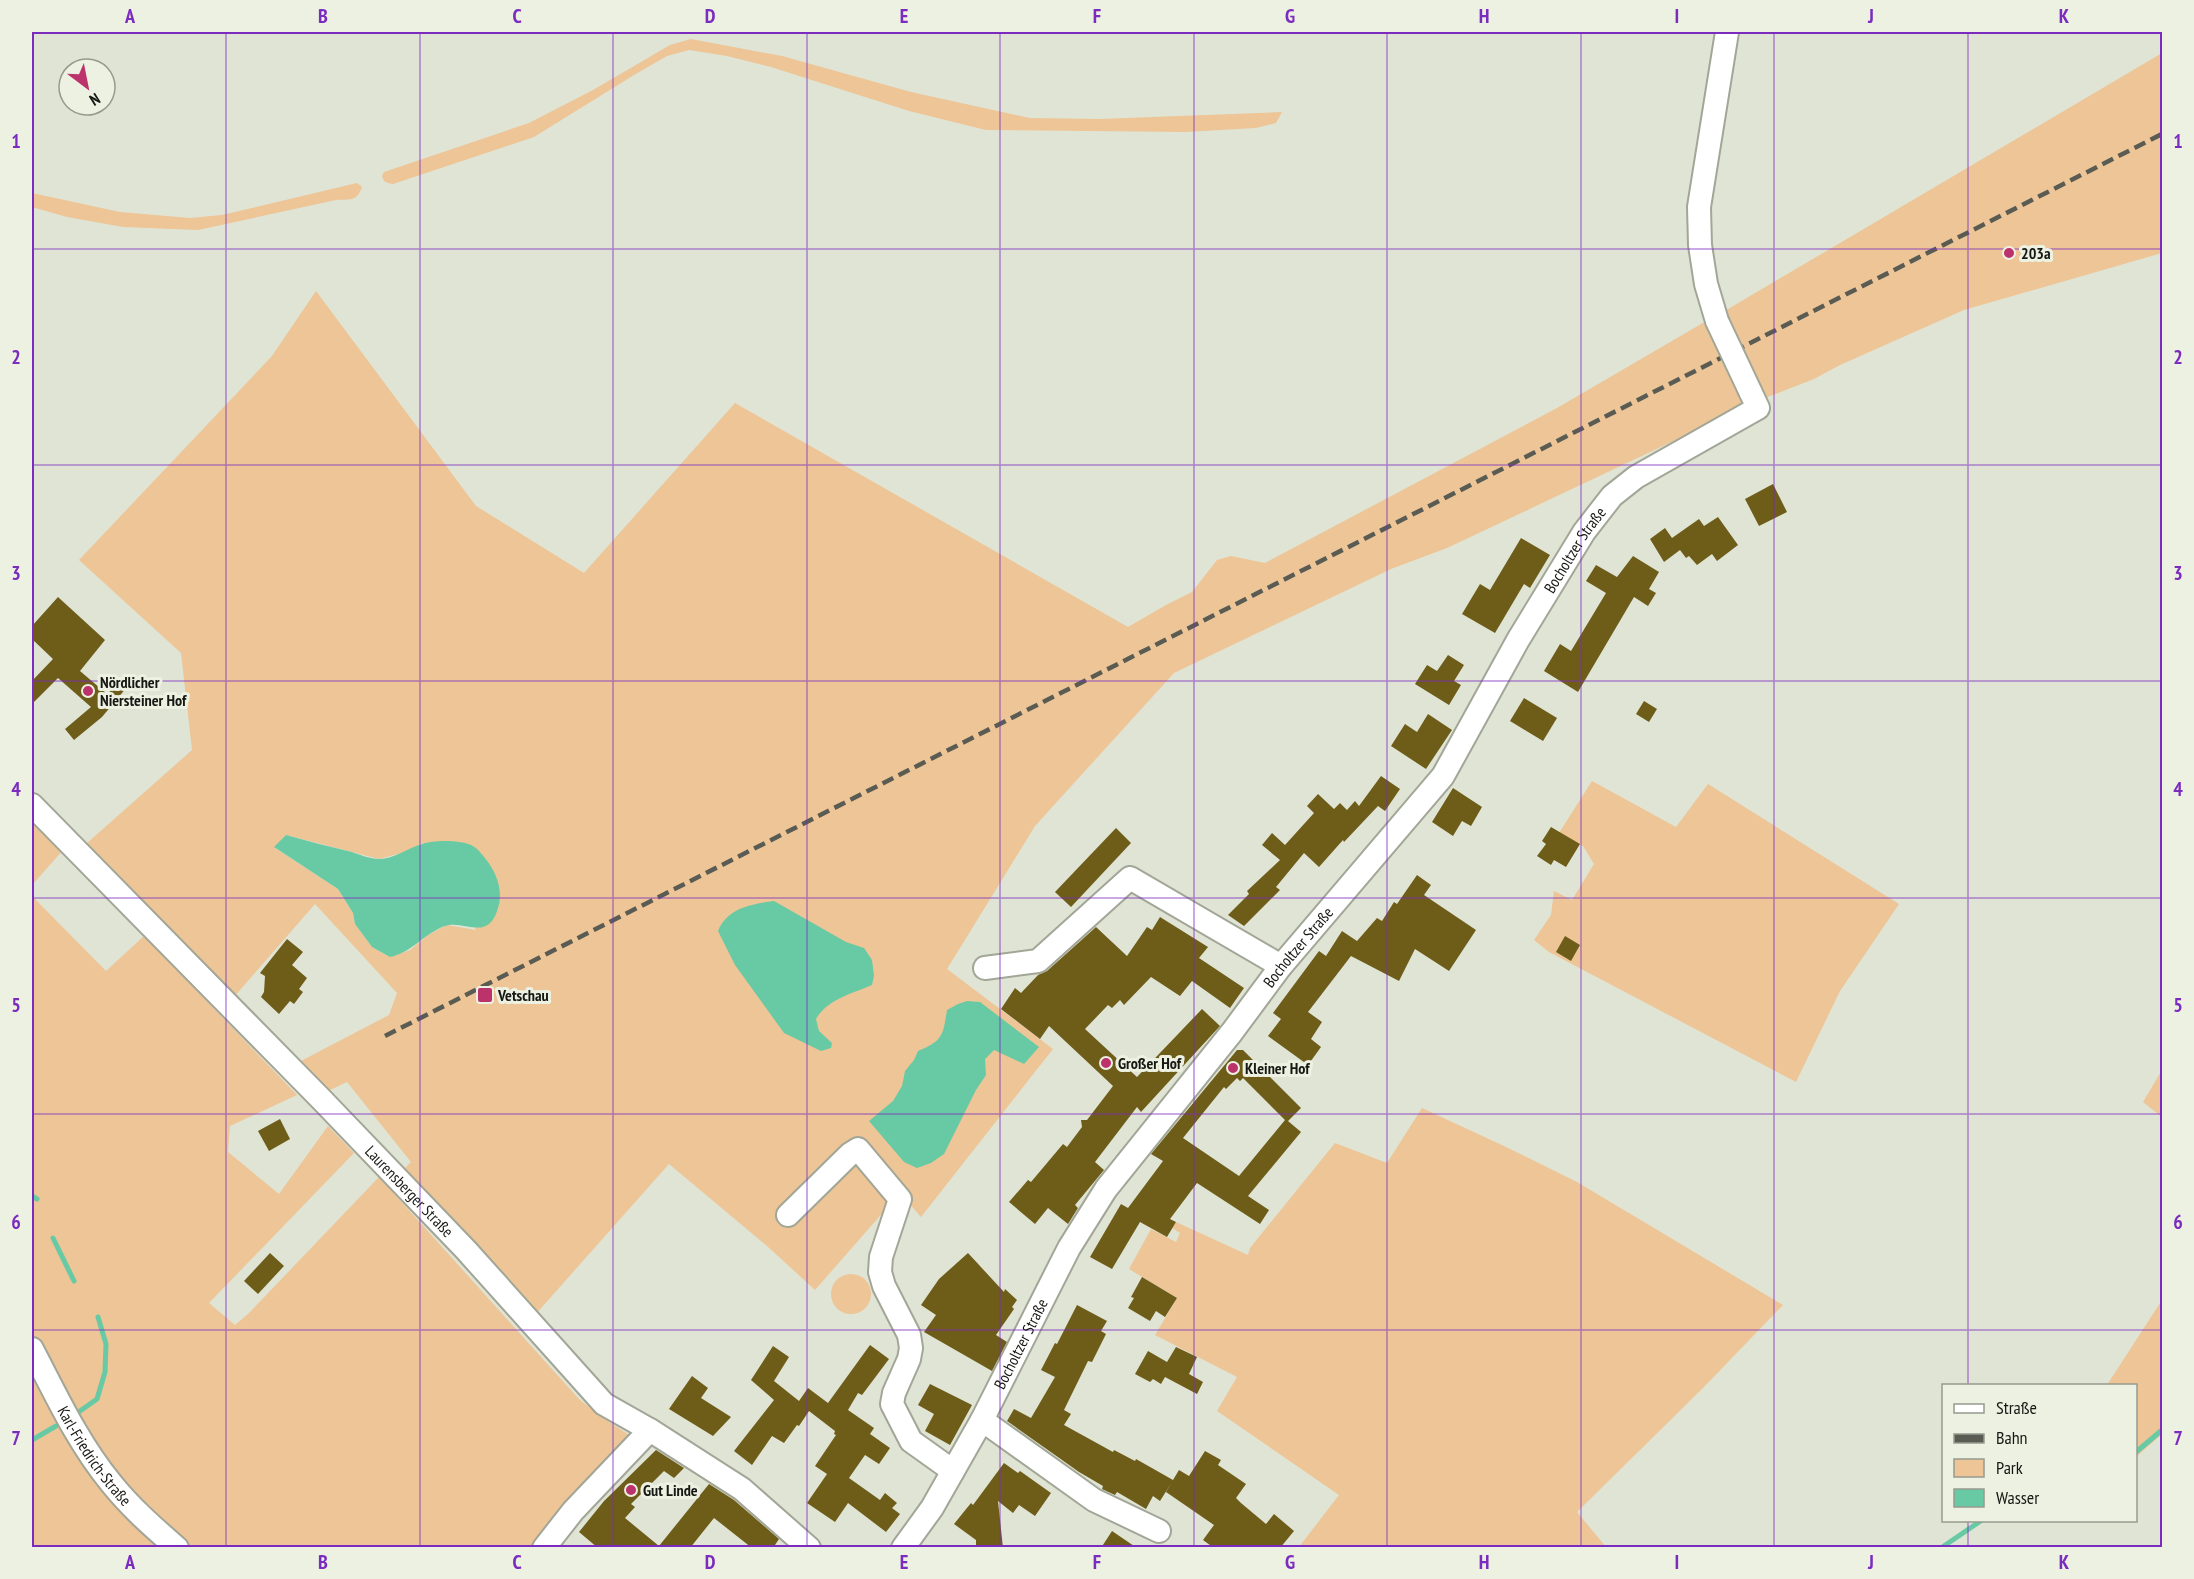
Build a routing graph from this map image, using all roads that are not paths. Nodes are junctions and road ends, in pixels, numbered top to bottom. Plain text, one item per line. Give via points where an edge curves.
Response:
1 (1727, 32) edge
2 (32, 805) edge
3 (1281, 966) junction
4 (985, 968) dead end
5 (788, 1215) dead end
6 (32, 1349) edge
7 (982, 1420) junction
8 (650, 1430) junction
9 (953, 1471) junction
10 (1159, 1531) dead end
11 (177, 1548) edge
12 (544, 1548) edge
13 (809, 1548) edge
14 (903, 1548) edge

1 - 3 street, Bocholtzer Straße, bridge via 1699,207 1700,245 1717,321 1754,400 1612,496 1584,532 1518,640 1443,776
2 - 8 street, Laurensberger Straße via 324,1101 466,1250 604,1404
3 - 4 street via 1130,878 1038,961
3 - 7 street, Bocholtzer Straße via 1106,1189 1069,1248
5 - 9 street via 858,1149 900,1199 880,1272 909,1335 911,1348 892,1404 911,1441
6 - 11 street, Karl-Friedrich-Straße via 75,1430 110,1482 141,1517
7 - 9 street, Bocholtzer Straße
7 - 10 street via 1094,1500
8 - 12 street via 573,1511
8 - 13 street, Laurensberger Straße via 742,1489
9 - 14 street, Bocholtzer Straße

